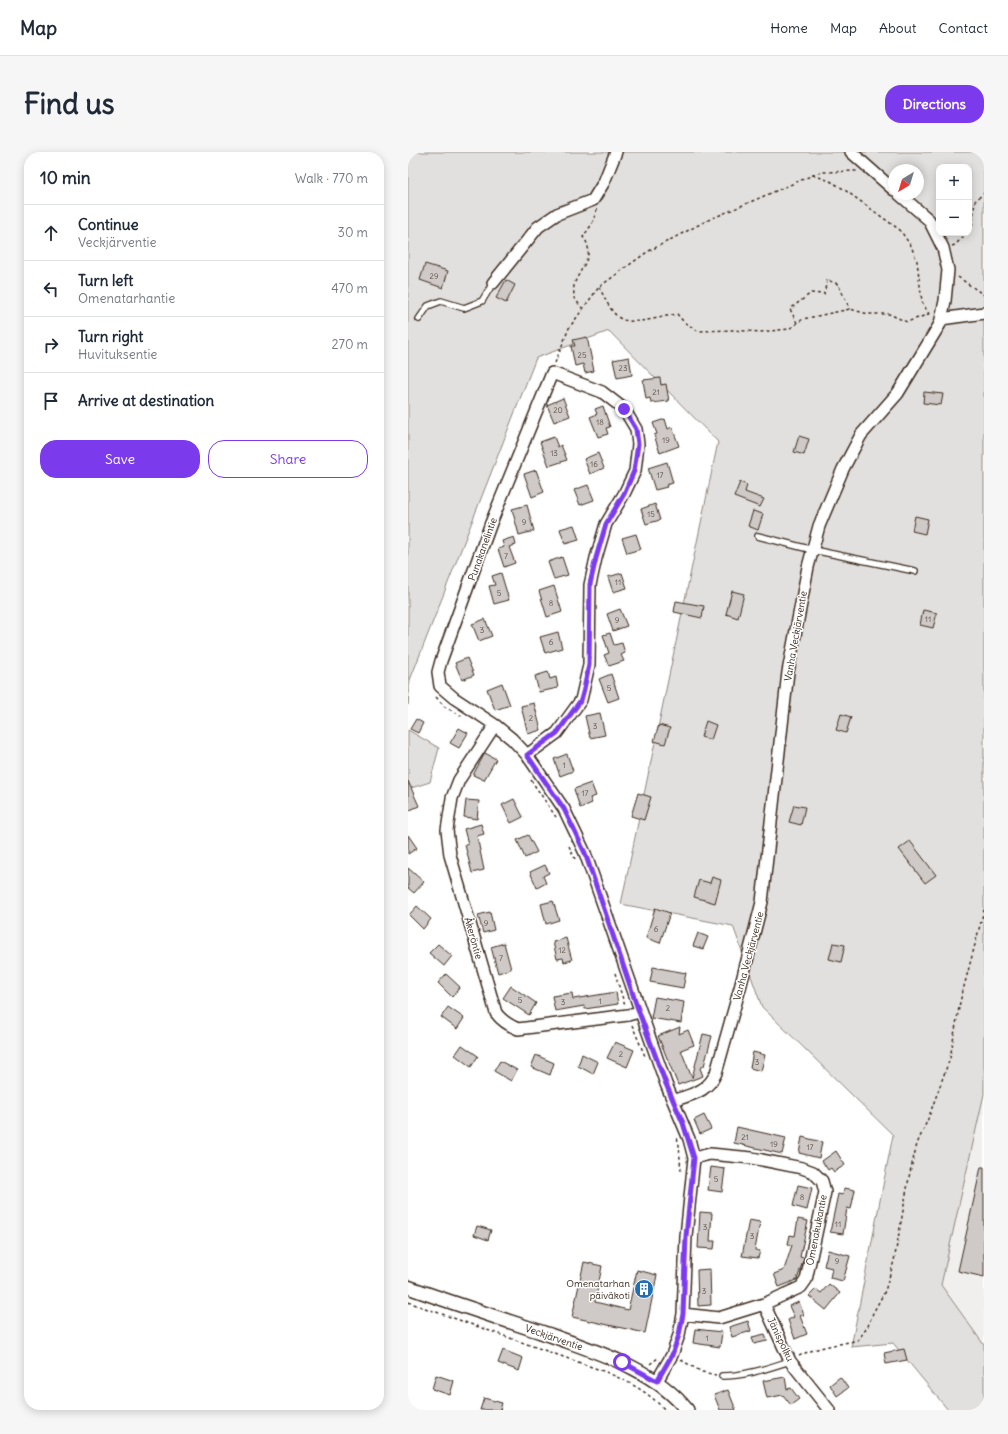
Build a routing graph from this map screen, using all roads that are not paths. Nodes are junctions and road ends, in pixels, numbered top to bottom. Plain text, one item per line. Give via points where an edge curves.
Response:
1 (616, 152) edge
2 (851, 152) edge
3 (888, 185) edge
4 (906, 200) edge
5 (493, 283) joint
6 (984, 313) edge
7 (419, 319) dead end
8 (941, 319) junction
9 (758, 536) dead end
10 (813, 550) junction
11 (915, 571) dead end
12 (495, 725) junction
13 (527, 755) junction
14 (639, 1012) junction
15 (673, 1101) junction
16 (694, 1158) junction
17 (408, 1287) edge
18 (764, 1304) junction
19 (683, 1314) junction
20 (790, 1361) junction
21 (722, 1376) road end
22 (657, 1381) junction
23 (687, 1410) edge
24 (829, 1410) edge

1 - 5 street via 594,200 557,214 538,227
2 - 3 street
4 - 8 street, Vanha Veckjärventie via 930,220 943,248 948,270
5 - 7 lane via 482,301 464,308 441,301 428,306
6 - 8 street
8 - 10 street, Vanha Veckjärventie via 898,394 861,435 843,469 819,526
9 - 10 lane
10 - 11 lane
10 - 15 street, Vanha Veckjärventie via 788,672 762,902 716,1073 701,1092
12 - 13 street, Punakanelintie
12 - 13 street, Punakanelintie via 440,686 438,672 491,523 552,372 602,392 624,409 636,429 638,444 634,471 606,524 590,584 589,665 581,700 557,733
12 - 14 street, Åkeröntie via 459,780 452,798 447,830 450,855 496,1013 501,1020 518,1029
13 - 14 street, Punakanelintie via 564,809 585,853
14 - 15 street, Punakanelintie
15 - 16 street, Punakanelintie
16 - 18 street, Omenakukantie via 710,1154 752,1158 802,1168 813,1172 822,1181 825,1192 806,1280 801,1286
16 - 19 street via 686,1236
17 - 22 street, Veckjärventie via 594,1351 622,1362
18 - 19 street, Omenakukantie via 719,1318
18 - 20 street, Jänispolku
19 - 22 street via 672,1355
20 - 21 lane via 737,1376
20 - 24 street, Jänispolku
22 - 23 street, Veckjärventie

